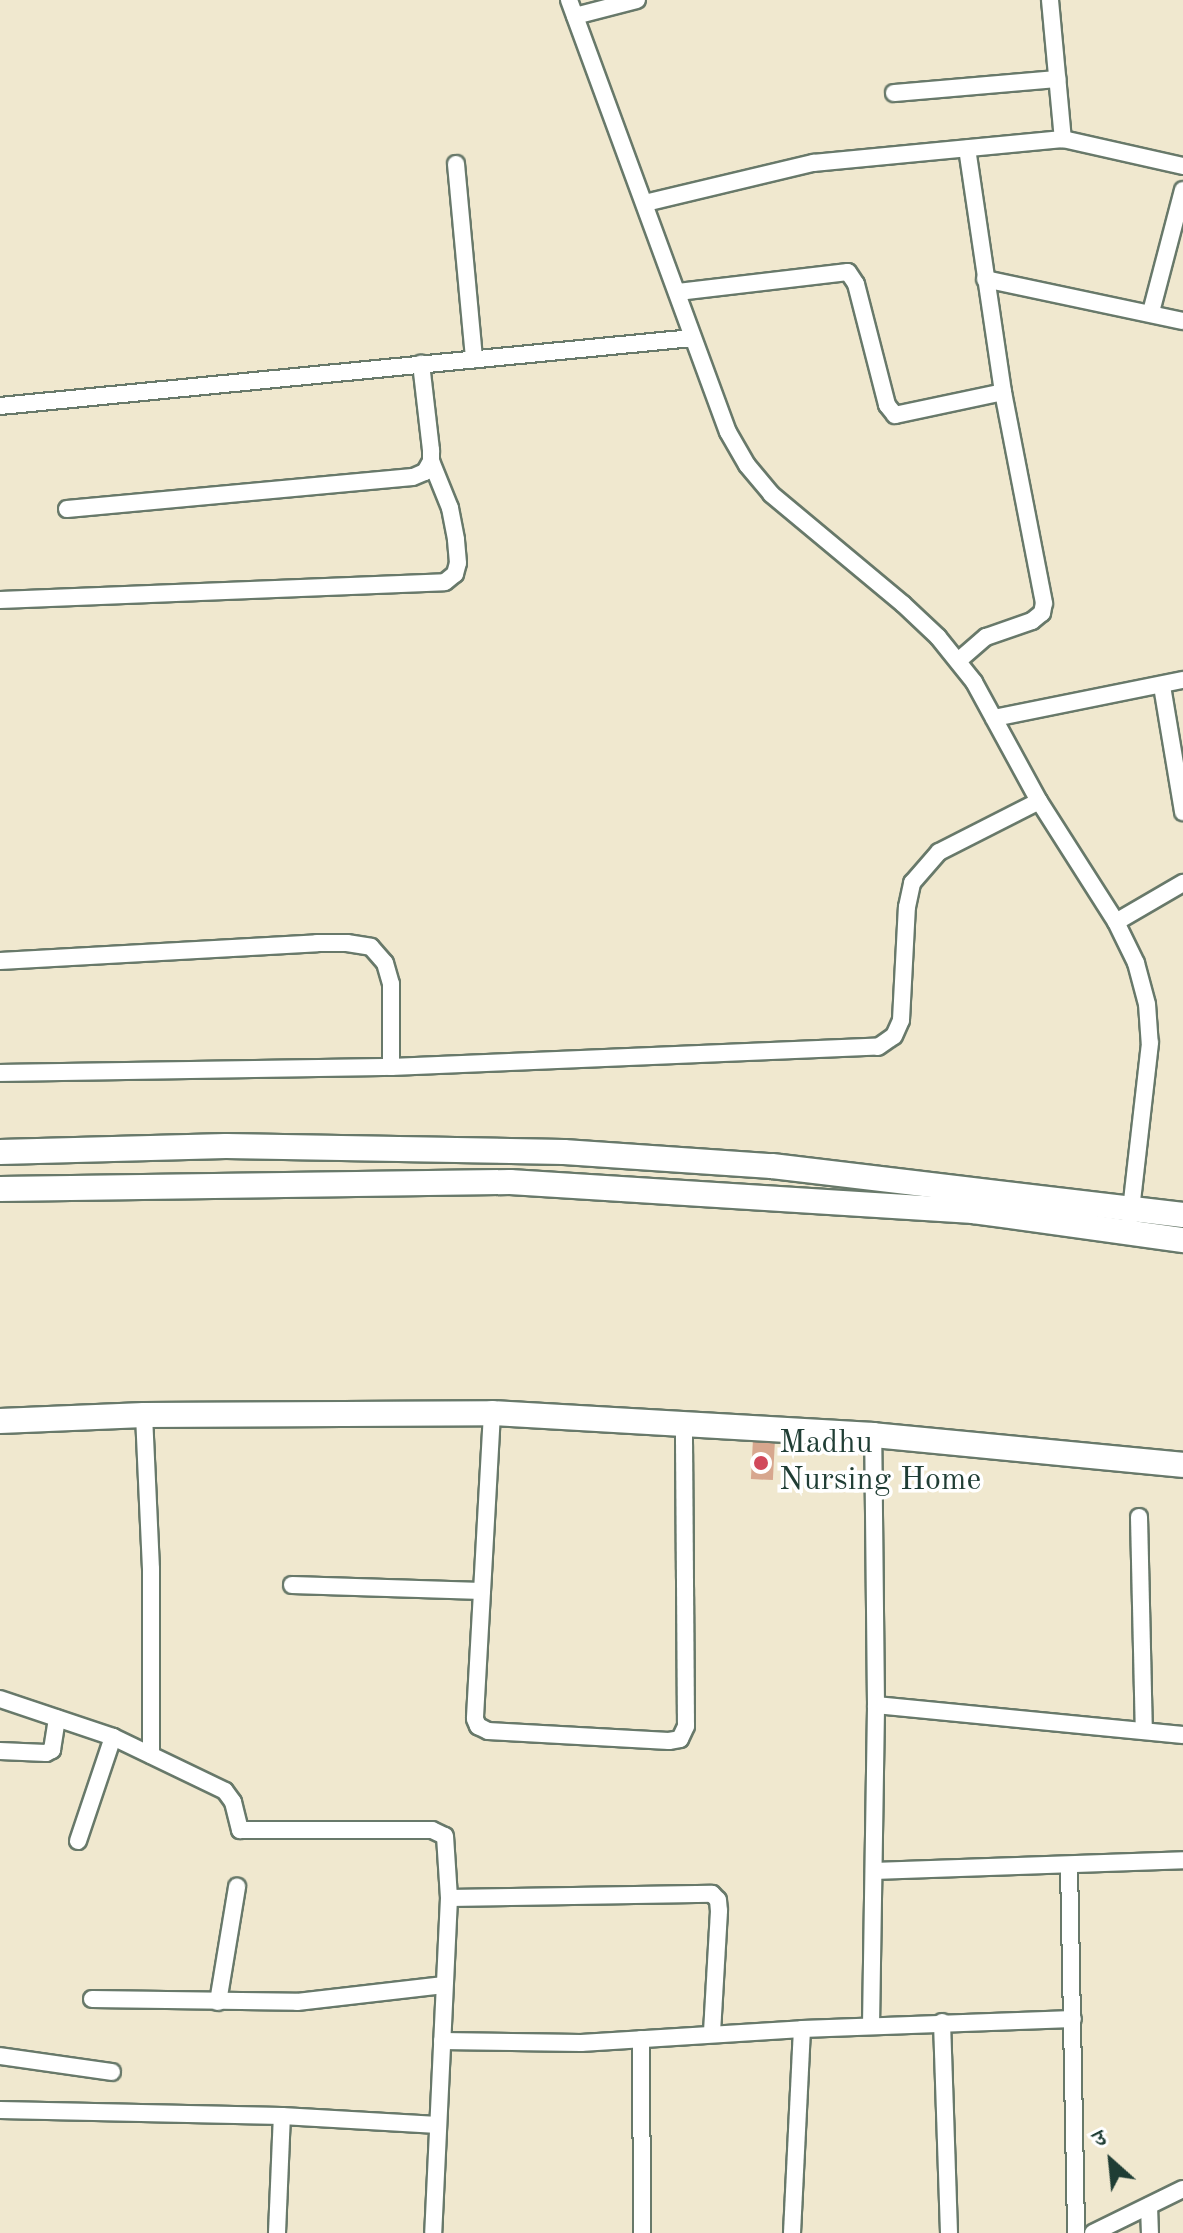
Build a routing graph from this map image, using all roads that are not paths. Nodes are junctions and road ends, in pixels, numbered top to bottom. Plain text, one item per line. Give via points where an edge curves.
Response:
1 (569, 0) edge
2 (637, 0) edge
3 (1050, 0) edge
4 (575, 16) junction
5 (1057, 79) junction
6 (894, 93) dead end
7 (1063, 139) junction
8 (967, 149) junction
9 (456, 164) dead end
10 (1183, 166) edge
11 (1183, 190) edge
12 (645, 203) junction
13 (985, 279) junction
14 (678, 292) junction
15 (1151, 312) junction
16 (1183, 321) edge
17 (692, 338) junction
18 (474, 359) junction
19 (421, 364) junction
20 (1003, 392) junction
21 (0, 406) edge
22 (431, 461) junction
23 (67, 509) dead end
24 (0, 600) edge
25 (958, 661) junction
26 (1183, 680) edge
27 (1162, 686) junction
28 (994, 718) junction
29 (1039, 801) junction
30 (1183, 812) edge
31 (1183, 883) edge
32 (1116, 922) junction
33 (0, 961) edge
34 (391, 1067) junction
35 (0, 1073) edge
36 (0, 1152) edge
37 (0, 1189) edge
38 (1183, 1215) edge
39 (1130, 1221) junction
40 (1183, 1240) edge
41 (492, 1413) junction
42 (144, 1415) junction
43 (0, 1421) edge
44 (684, 1422) junction
45 (873, 1435) junction
46 (1183, 1465) edge
47 (1139, 1517) dead end
48 (292, 1585) dead end
49 (482, 1591) junction
50 (0, 1699) edge
51 (876, 1705) junction
52 (57, 1718) junction
53 (1144, 1731) junction
54 (1183, 1735) edge
55 (113, 1737) junction
56 (0, 1751) edge
57 (151, 1755) junction
58 (78, 1841) dead end
59 (1183, 1860) edge
60 (1069, 1865) junction
61 (874, 1871) junction
62 (237, 1887) dead end
63 (449, 1898) junction
64 (444, 1985) junction
65 (92, 1999) dead end
66 (218, 2002) junction
67 (1073, 2019) junction
68 (942, 2022) junction
69 (871, 2026) junction
70 (802, 2029) junction
71 (712, 2034) junction
72 (641, 2039) junction
73 (442, 2041) junction
74 (0, 2056) edge
75 (112, 2072) dead end
76 (0, 2110) edge
77 (282, 2116) junction
78 (438, 2125) junction
79 (1183, 2189) edge
80 (1149, 2206) junction
81 (277, 2233) edge
82 (433, 2233) edge
83 (642, 2233) edge
84 (792, 2233) edge
85 (949, 2233) edge
86 (1076, 2233) edge
87 (1093, 2233) edge
88 (1150, 2233) edge

1 - 4 street
2 - 4 street
3 - 5 street
4 - 12 street
5 - 6 street
5 - 7 street
7 - 8 street
7 - 10 street
8 - 12 street via 813,163
8 - 13 street
9 - 18 street
11 - 15 street
12 - 14 street
13 - 15 street
13 - 20 street
14 - 17 street
14 - 20 street via 848,272 856,284 887,405 895,415
15 - 16 street
17 - 18 street
17 - 25 street via 728,432 747,465 771,494 903,604
18 - 19 street
19 - 21 street
19 - 22 street
20 - 25 street via 1044,603 1032,621 986,637
22 - 23 street via 425,472 413,477
22 - 24 street via 456,539 458,563 445,582
25 - 28 street
26 - 27 street
27 - 28 street
27 - 30 street
28 - 29 street
29 - 32 street
29 - 34 street via 939,852 912,883 901,1020 894,1036 878,1047
31 - 32 street
32 - 39 street via 1136,963 1150,1043
33 - 34 street via 317,943 371,947 385,963 391,984
34 - 35 street
36 - 39 main road via 226,1146 564,1152 772,1166
37 - 39 main road via 510,1182
38 - 39 main road
39 - 40 main road
41 - 42 main road
41 - 44 main road
41 - 49 street
42 - 43 main road
42 - 57 street
44 - 45 main road
44 - 49 street via 686,1726 680,1739 488,1731 478,1726
45 - 46 main road
45 - 51 street
47 - 53 street
48 - 49 street
50 - 52 street
51 - 53 street
51 - 61 street
52 - 55 street
52 - 56 street via 52,1750
53 - 54 street
55 - 57 street
55 - 58 street
57 - 63 street via 225,1791 240,1830 438,1831 447,1843
59 - 60 street
60 - 61 street
60 - 67 street
61 - 69 street
62 - 66 street
63 - 64 street
63 - 71 street via 712,1894 719,1911
64 - 66 street via 297,2002
64 - 73 street
65 - 66 street
67 - 68 street
67 - 86 street
68 - 69 street
68 - 85 street
69 - 70 street
70 - 71 street
70 - 84 street
71 - 72 street
72 - 73 street
72 - 83 street
73 - 78 street
74 - 75 street
76 - 77 street
77 - 78 street
77 - 81 street
78 - 82 street
79 - 80 street
80 - 87 street
80 - 88 street

